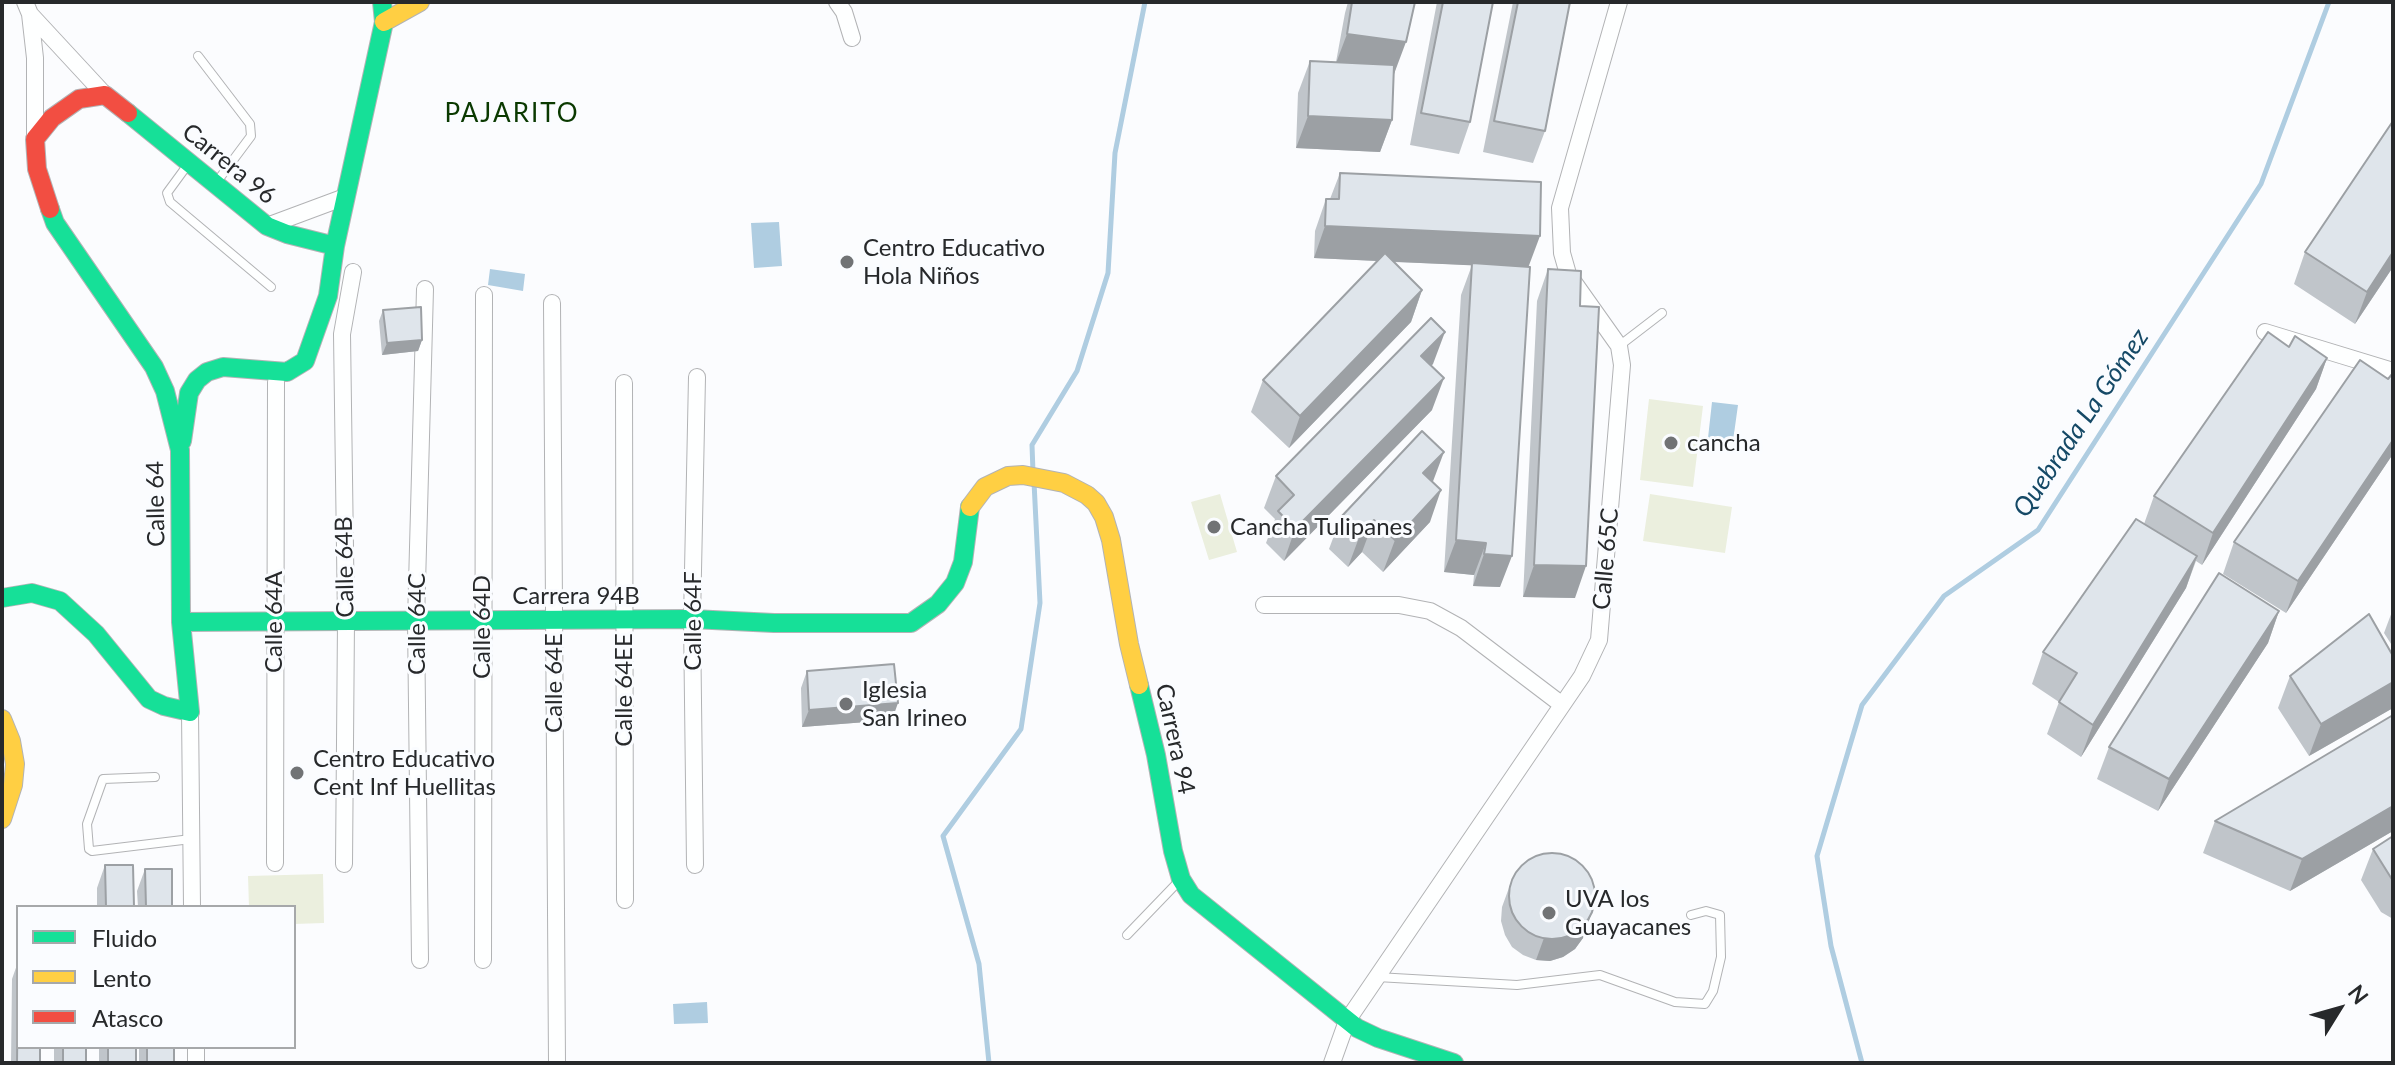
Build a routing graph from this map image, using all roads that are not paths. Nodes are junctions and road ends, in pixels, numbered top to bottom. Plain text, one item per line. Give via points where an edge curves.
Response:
1 (382, 2) edge
2 (420, 2) edge
3 (837, 2) edge
4 (1619, 2) edge
5 (28, 8) edge
6 (384, 22) junction
7 (852, 38) dead end
8 (198, 56) dead end
9 (105, 95) junction
10 (35, 139) junction
11 (189, 162) junction
12 (216, 184) junction
13 (345, 197) junction
14 (267, 226) junction
15 (335, 246) junction
16 (353, 272) dead end
17 (271, 287) dead end
18 (425, 289) dead end
19 (484, 295) dead end
20 (552, 303) dead end
21 (1662, 313) dead end
22 (2265, 332) edge
23 (1619, 346) junction
24 (2393, 371) edge
25 (697, 377) dead end
26 (276, 382) dead end
27 (624, 383) dead end
28 (180, 450) junction
29 (955, 583) joint
30 (2, 598) edge
31 (1264, 605) dead end
32 (692, 619) junction
33 (553, 620) junction
34 (624, 620) junction
35 (346, 621) junction
36 (416, 621) junction
37 (482, 621) junction
38 (181, 622) junction
39 (273, 622) junction
40 (1561, 704) junction
41 (190, 712) junction
42 (2, 719) edge
43 (155, 777) dead end
44 (2, 819) edge
45 (192, 839) junction
46 (275, 863) dead end
47 (344, 864) dead end
48 (695, 865) dead end
49 (1181, 879) junction
50 (625, 900) dead end
51 (192, 905) edge
52 (1691, 915) dead end
53 (1127, 935) dead end
54 (420, 960) dead end
55 (483, 960) dead end
56 (1376, 977) junction
57 (1347, 1021) junction
58 (557, 1063) edge
59 (1332, 1063) edge
60 (1454, 1063) edge

1 - 6 street
2 - 6 street
3 - 7 street
4 - 23 street via 1560,208 1568,274
5 - 9 street
5 - 10 street, Calle 64
6 - 13 street
8 - 12 lane via 250,124 251,136
9 - 10 street via 79,99 52,118
9 - 11 street, Carrera 96
10 - 28 street, Calle 64 via 37,169 55,223 154,367
11 - 12 street, Carrera 96
11 - 17 lane via 167,193 170,202
12 - 14 street, Carrera 96
13 - 14 street
13 - 15 street
14 - 15 street, Carrera 96
15 - 28 street via 328,296 305,361 287,372 223,367 207,372 189,393
16 - 35 street, Calle 64B via 342,334
18 - 36 street, Calle 64C
19 - 37 street, Calle 64D
20 - 33 street, Calle 64E
21 - 23 lane
22 - 24 street
23 - 40 street, Calle 65C via 1621,379 1599,640
25 - 32 street, Calle 64F
26 - 39 street, Calle 64A
27 - 34 street, Calle 64EE
28 - 38 street, Calle 64
29 - 32 street, Carrera 94B via 938,604 911,623
29 - 49 street, Carrera 94 via 970,507 985,487 1008,476 1049,478 1096,503 1111,540
30 - 41 street via 32,593 60,601 96,634 149,699
31 - 40 street via 1399,605 1430,611 1461,628
32 - 34 street, Carrera 94B
32 - 48 street, Calle 64F
33 - 34 street, Carrera 94B
33 - 37 street, Carrera 94B
33 - 58 street, Calle 64E
34 - 50 street, Calle 64EE
35 - 36 street, Carrera 94B
35 - 39 street, Carrera 94B
35 - 47 street, Calle 64B
36 - 37 street, Carrera 94B
36 - 54 street, Calle 64C
37 - 55 street, Calle 64D
38 - 39 street, Carrera 94B
38 - 41 street, Calle 64
39 - 46 street, Calle 64A
40 - 56 street, Calle 65C
41 - 45 street, Calle 64
42 - 44 street via 15,764
43 - 45 lane via 103,779 87,824 89,849
45 - 51 street, Calle 64
49 - 53 lane
49 - 57 street, Carrera 94 via 1191,895
52 - 56 lane via 1720,915 1721,957 1705,1004 1675,1002 1600,975 1517,985
56 - 57 street, Calle 65C
57 - 59 street, Calle 65C
57 - 60 street, Carrera 94 via 1378,1038

